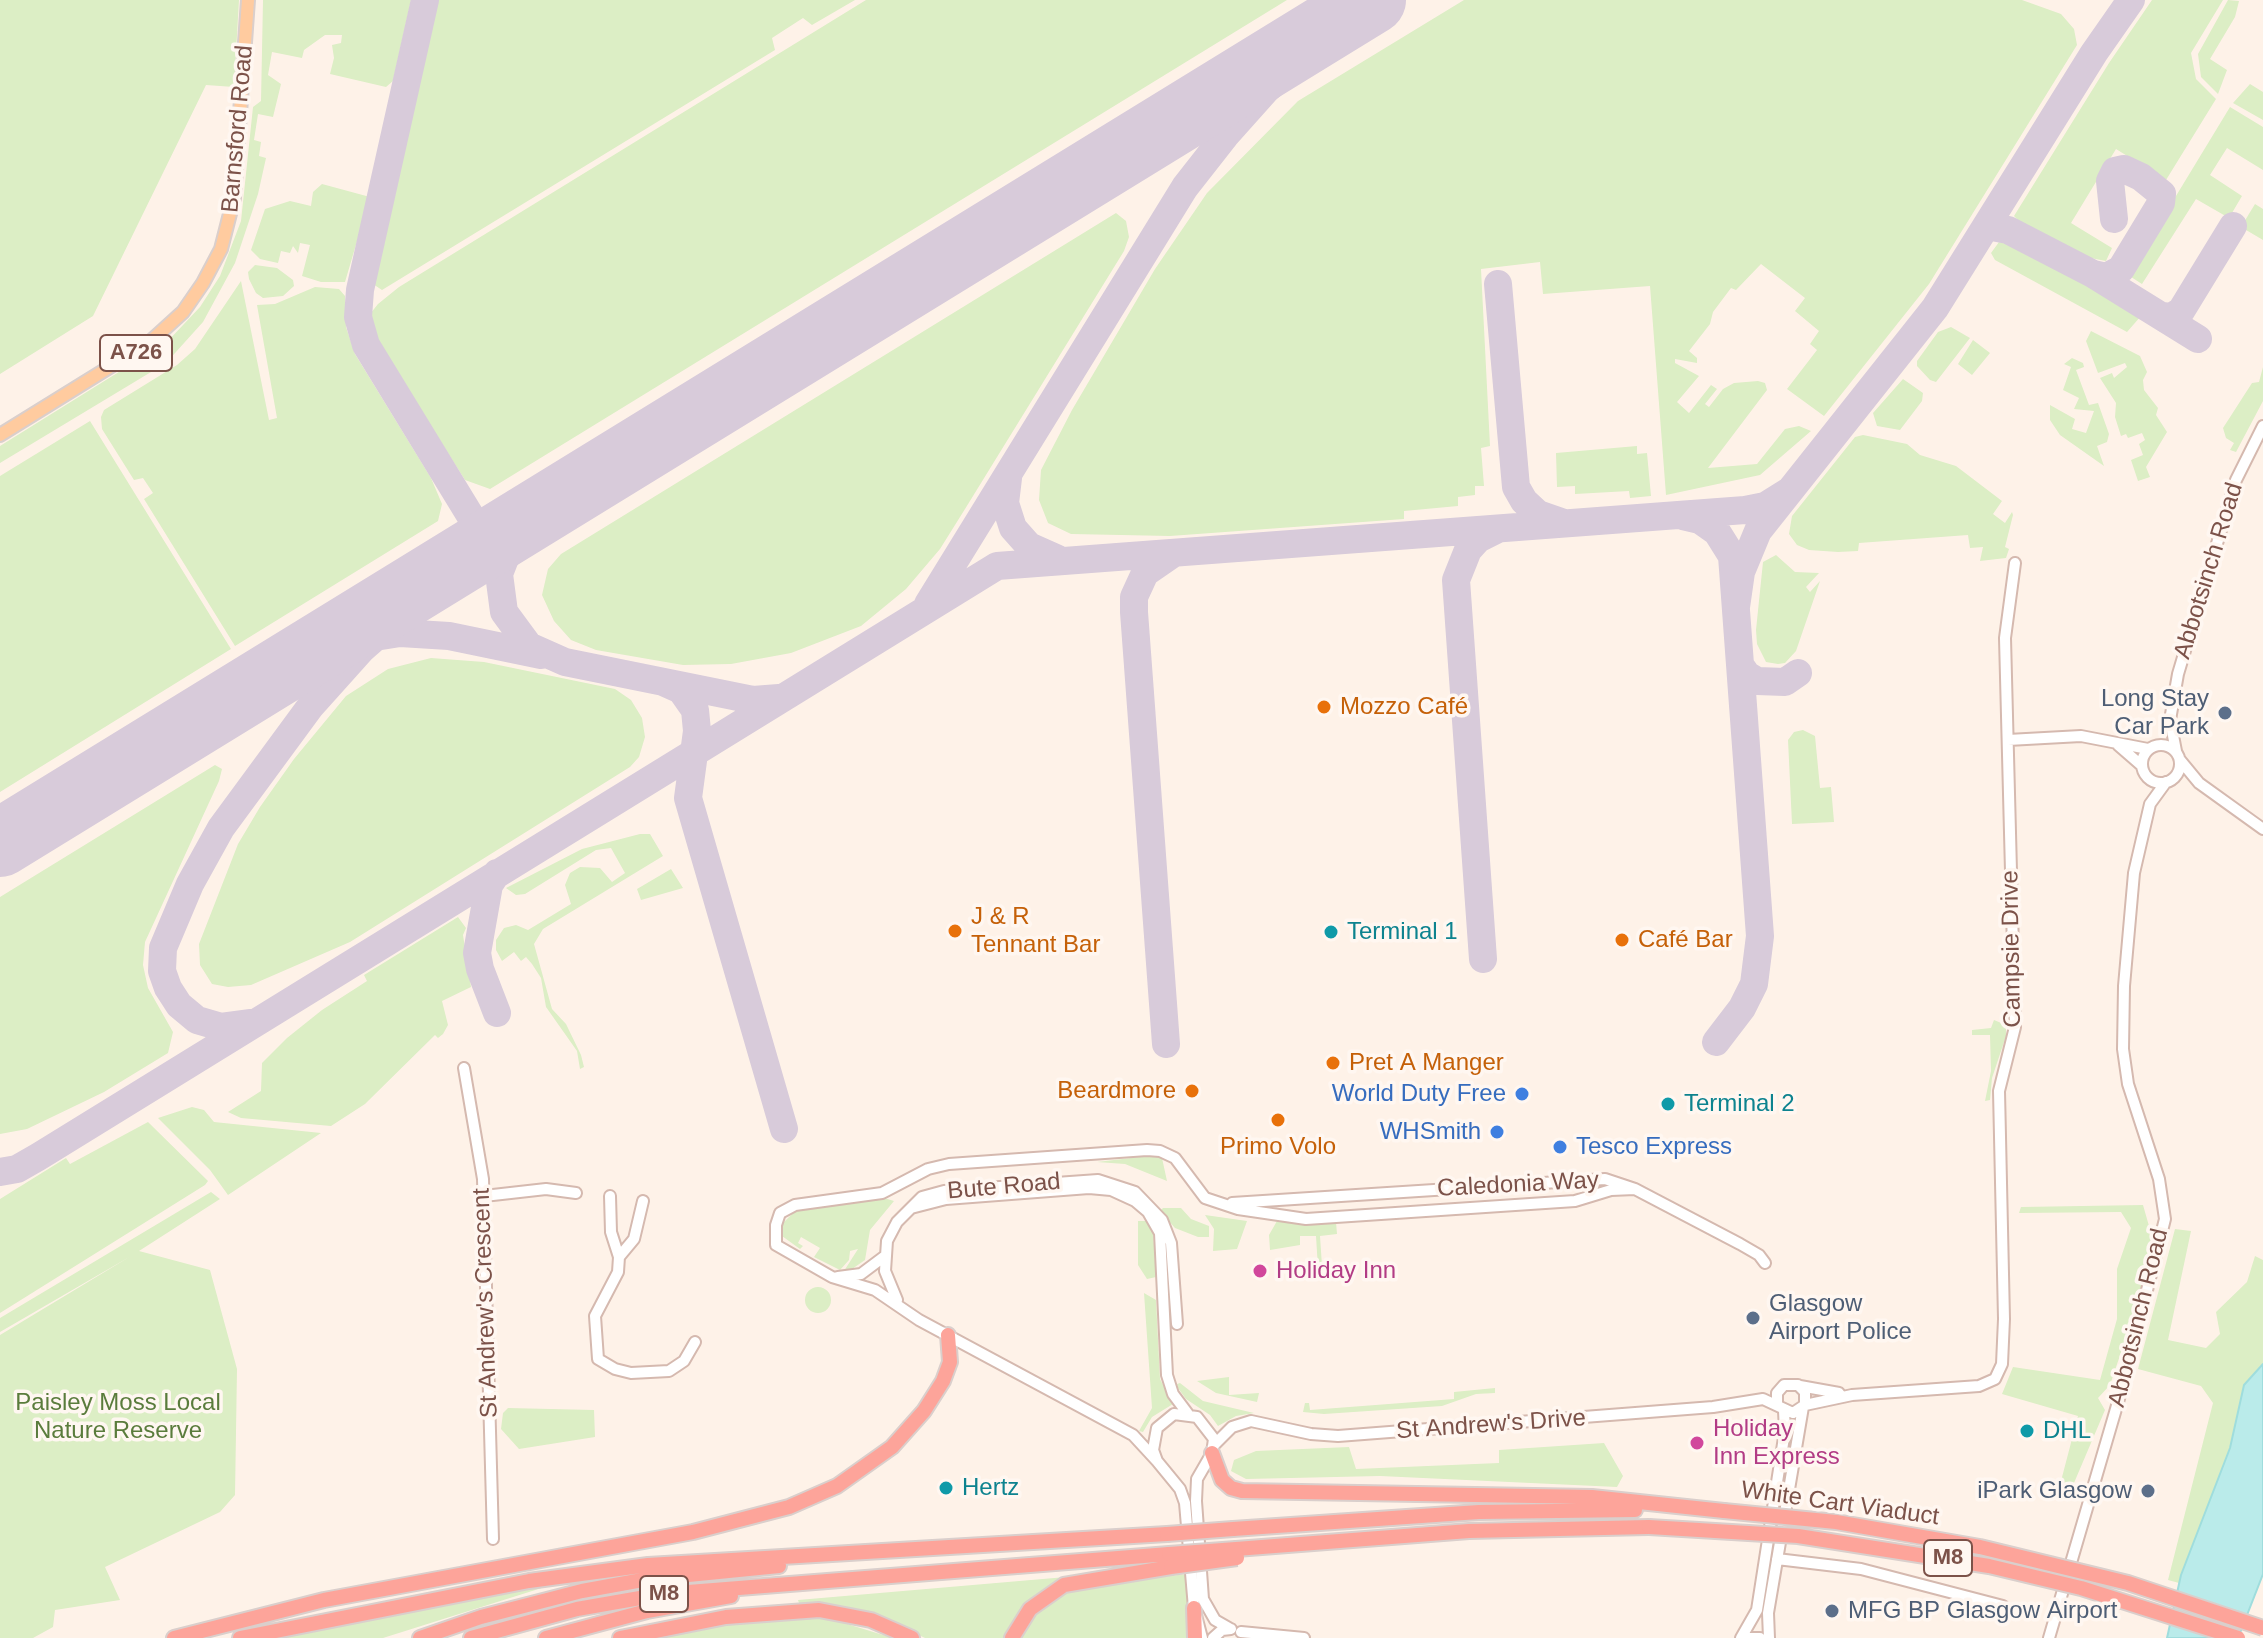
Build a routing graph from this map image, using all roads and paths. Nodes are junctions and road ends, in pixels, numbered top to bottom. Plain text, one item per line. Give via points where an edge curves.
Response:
1 (248, 0) edge
2 (2263, 426) edge
3 (0, 435) edge
4 (2015, 563) dead end
5 (2170, 720) junction
6 (2008, 740) junction
7 (2116, 743) junction
8 (2151, 747) junction
9 (2178, 756) junction
10 (2141, 765) junction
11 (2148, 778) junction
12 (2168, 781) junction
13 (2199, 783) junction
14 (2150, 804) junction
15 (2263, 829) edge
16 (464, 1068) dead end
17 (1103, 1185) junction
18 (1635, 1189) junction
19 (576, 1193) dead end
20 (484, 1196) junction
21 (610, 1196) dead end
22 (643, 1201) dead end
23 (1214, 1201) junction
24 (885, 1256) junction
25 (619, 1257) junction
26 (1765, 1263) dead end
27 (832, 1277) junction
28 (900, 1305) junction
29 (1177, 1324) dead end
30 (948, 1335) junction
31 (695, 1342) dead end
32 (1798, 1385) junction
33 (1852, 1395) junction
34 (1804, 1406) junction
35 (1780, 1407) junction
36 (1188, 1414) junction
37 (1213, 1449) junction
38 (1157, 1461) junction
39 (1591, 1504) junction
40 (493, 1539) dead end
41 (989, 1546) junction
42 (1777, 1559) junction
43 (1170, 1561) junction
44 (862, 1578) junction
45 (2003, 1606) dead end
46 (1194, 1608) junction
47 (1229, 1628) junction
48 (2263, 1628) edge
49 (1244, 1635) edge
50 (174, 1638) edge
51 (240, 1638) edge
52 (420, 1638) edge
53 (471, 1638) edge
54 (546, 1638) edge
55 (620, 1638) edge
56 (912, 1638) edge
57 (1012, 1638) edge
58 (1195, 1638) edge
59 (1202, 1638) edge
60 (1213, 1638) edge
61 (1304, 1638) edge
62 (1741, 1638) edge
63 (1760, 1638) edge
64 (1769, 1638) edge
65 (2049, 1638) edge
66 (2238, 1638) edge

1 - 3 main road, Barnsford Road / A726 via 234,198 221,249 203,283 183,312 150,342
2 - 5 street, Abbotsinch Road via 2225,514 2178,674
4 - 6 street, Campsie Drive via 2005,638
5 - 8 street, Abbotsinch Road
5 - 9 street, Abbotsinch Road
6 - 7 street via 2081,736
6 - 33 street, Campsie Drive via 2015,1027 1999,1091 2002,1364 1995,1379 1979,1386
7 - 8 street
7 - 10 street
8 - 9 street via 2166,745
8 - 10 street
9 - 12 street via 2179,769
9 - 13 street
10 - 11 street
11 - 12 street
11 - 14 street, Abbotsinch Road
12 - 13 street
12 - 14 street, Abbotsinch Road
13 - 15 street
14 - 65 street, Abbotsinch Road via 2134,873 2123,1049 2165,1219
16 - 20 street, St Andrew's Crescent
17 - 24 street, Bute Road via 946,1199 911,1208 891,1232
17 - 29 street via 1135,1192 1162,1220 1171,1243
17 - 36 street via 1135,1201 1160,1233 1167,1375
18 - 23 street, Caledonia Way via 1598,1178
18 - 23 street, Caledonia Way via 1575,1201 1321,1220
18 - 26 street via 1740,1244
19 - 20 street via 546,1189
20 - 40 street, St Andrew's Crescent
21 - 25 street via 611,1232
22 - 25 street via 634,1239
23 - 27 street, Caledonia Way via 1205,1198 1175,1158 1160,1151 949,1164 882,1193 795,1205 780,1213 776,1245
24 - 27 street via 861,1274
24 - 28 street via 888,1283
25 - 31 street via 615,1283 595,1316 598,1359 631,1373 669,1371 684,1361
27 - 28 street via 875,1290
28 - 30 street
30 - 38 street via 1133,1435
30 - 50 highway via 950,1362 943,1381 892,1447 837,1486 789,1507 693,1532 288,1607
32 - 33 street, Campsie Drive
32 - 34 street via 1805,1392
32 - 35 street via 1784,1385 1777,1393
33 - 34 street, Campsie Drive
34 - 35 street via 1793,1413
34 - 42 street
35 - 37 street, St Andrew's Drive via 1763,1399 1338,1436 1251,1421 1232,1427
35 - 62 street via 1785,1431 1757,1610
36 - 37 street via 1208,1428
36 - 38 street via 1174,1414 1159,1424 1153,1440
37 - 39 highway via 1222,1480 1242,1491
37 - 47 street via 1196,1488 1203,1599 1215,1620
38 - 46 street via 1185,1503
39 - 41 highway, M8, bridge
39 - 48 highway, White Cart Viaduct / M8, bridge via 1836,1522 1980,1547 2128,1583
41 - 51 highway, M8 via 648,1565 529,1581
41 - 52 highway, M8 via 648,1579 524,1605
42 - 45 street via 1861,1569
42 - 64 street
43 - 44 highway, M8
43 - 57 highway via 1064,1585 1030,1609
43 - 66 highway, White Cart Viaduct / M8, bridge via 1385,1536 1593,1526 1764,1533 1912,1551 2069,1585
44 - 53 highway, M8 via 618,1600
44 - 54 highway, M8 via 695,1601
46 - 58 highway
46 - 59 street
47 - 49 street
47 - 60 street
49 - 61 street
55 - 56 highway via 726,1617 819,1610 871,1620
62 - 63 street

